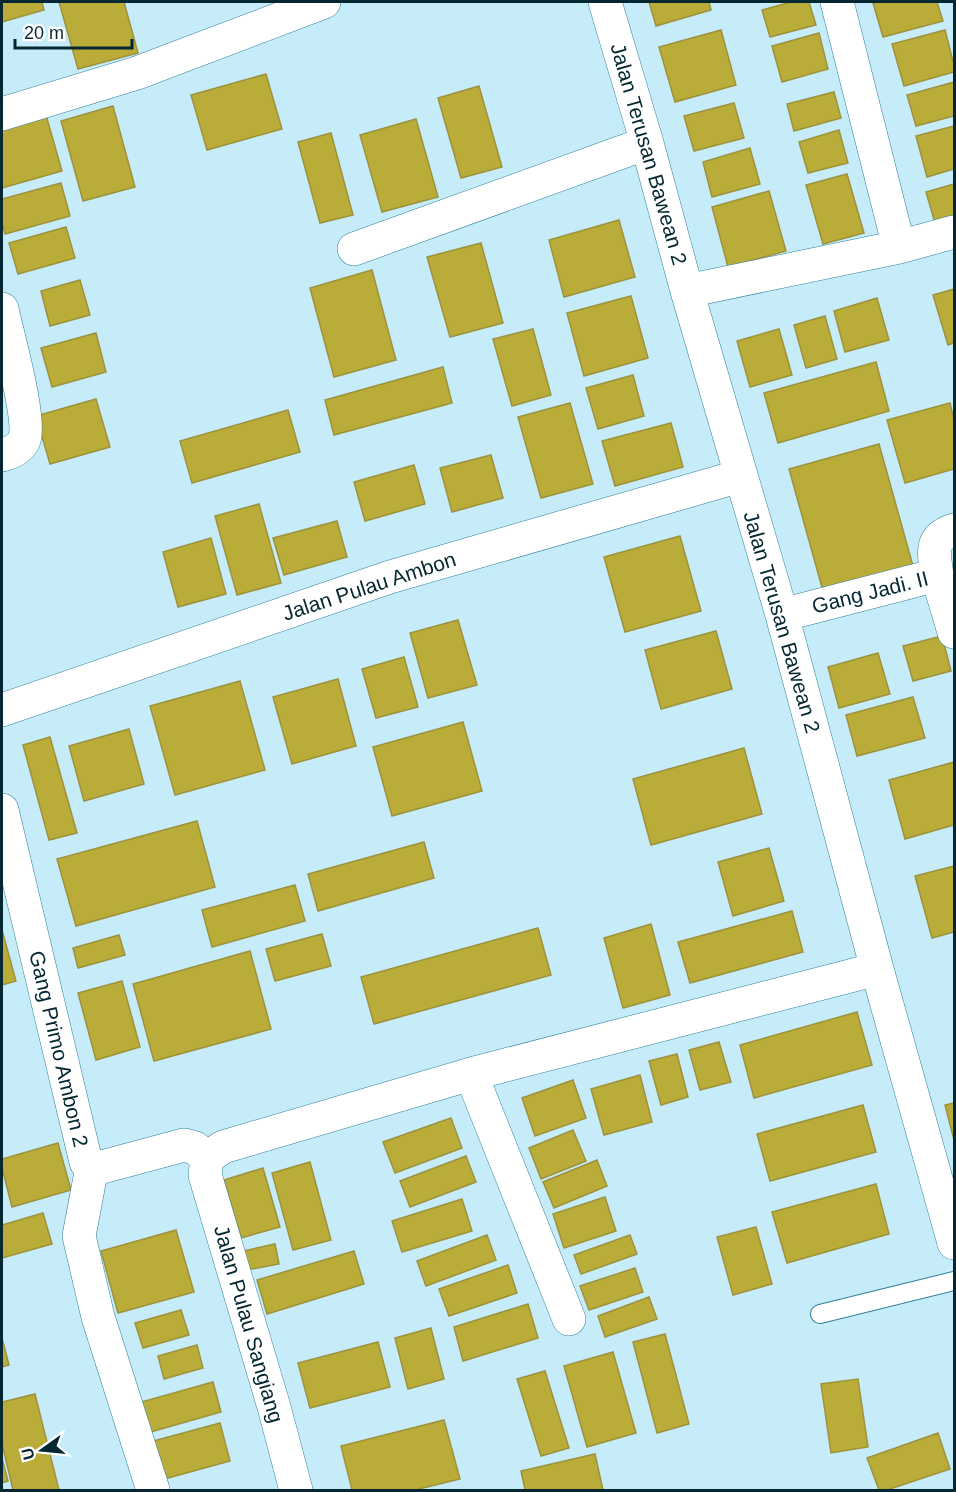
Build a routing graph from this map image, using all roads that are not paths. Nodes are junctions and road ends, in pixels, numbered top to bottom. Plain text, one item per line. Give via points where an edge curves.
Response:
1 (319, 2) edge
2 (605, 2) edge
3 (837, 2) edge
4 (2, 114) edge
5 (647, 142) junction
6 (954, 232) edge
7 (899, 246) junction
8 (354, 249) dead end
9 (687, 291) junction
10 (2, 309) edge
11 (2, 454) edge
12 (740, 476) junction
13 (954, 530) edge
14 (937, 575) junction
15 (782, 615) junction
16 (954, 632) edge
17 (2, 710) edge
18 (2, 810) edge
19 (877, 969) junction
20 (471, 1074) junction
21 (207, 1158) junction
22 (92, 1167) junction
23 (954, 1243) edge
24 (954, 1281) edge
25 (820, 1314) dead end
26 (569, 1319) dead end
27 (153, 1491) edge
28 (296, 1491) edge

1 - 4 street via 137,73
2 - 5 street, Jalan Terusan Bawean 2
3 - 7 street
5 - 8 street
5 - 9 street, Jalan Terusan Bawean 2
6 - 7 street
7 - 9 street
9 - 12 street, Jalan Terusan Bawean 2
10 - 11 street via 26,433 23,443
12 - 15 street, Jalan Terusan Bawean 2
12 - 17 street, Jalan Pulau Ambon via 390,577
13 - 14 street, Gang Jadi. II via 937,539
14 - 15 street, Gang Jadi. II
14 - 16 street
15 - 19 street, Jalan Terusan Bawean 2
18 - 22 street, Gang Primo Ambon 2 via 86,1162
19 - 20 street
19 - 23 street, Jalan Terusan Bawean 2
20 - 21 street via 223,1147
20 - 26 street
21 - 22 street, Gang Primo Ambon 2 via 184,1145
21 - 28 street, Jalan Pulau Sangiang via 205,1175
22 - 27 street via 79,1236 99,1317
24 - 25 lane

